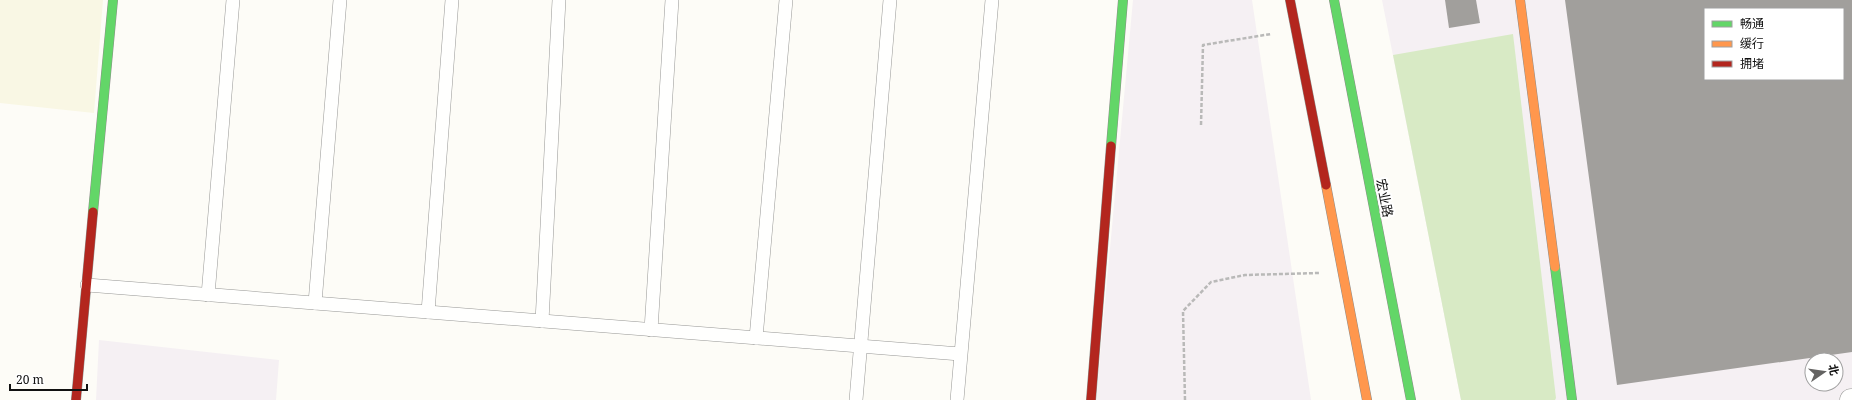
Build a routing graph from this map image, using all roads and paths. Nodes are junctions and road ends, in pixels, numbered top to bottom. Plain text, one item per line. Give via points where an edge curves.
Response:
1 (114, 0) edge
2 (233, 0) edge
3 (340, 0) edge
4 (452, 0) edge
5 (559, 0) edge
6 (672, 0) edge
7 (786, 0) edge
8 (890, 0) edge
9 (992, 0) edge
10 (1123, 0) edge
11 (1290, 0) edge
12 (1334, 0) edge
13 (1520, 0) edge
14 (1295, 30) junction
15 (1201, 125) dead end
16 (86, 285) junction
17 (208, 295) junction
18 (1347, 296) junction
19 (315, 303) junction
20 (428, 312) junction
21 (542, 321) junction
22 (651, 330) junction
23 (756, 338) junction
24 (861, 346) junction
25 (960, 354) junction
26 (76, 400) edge
27 (856, 400) edge
28 (957, 400) edge
29 (1092, 400) edge
30 (1186, 400) edge
31 (1367, 400) edge
32 (1411, 400) edge
33 (1572, 400) edge

1 - 16 street
2 - 17 lane
3 - 19 lane
4 - 20 lane
5 - 21 lane
6 - 22 lane
7 - 23 lane
8 - 24 lane
9 - 25 lane
10 - 29 street
11 - 14 street
12 - 32 street, 宏业路
13 - 33 street
14 - 15 path via 1203,44
14 - 18 street
16 - 17 lane
16 - 26 street
17 - 19 lane
18 - 30 path via 1326,273 1245,275 1211,282 1184,311
18 - 31 street
19 - 20 lane
20 - 21 lane
21 - 22 lane
22 - 23 lane
23 - 24 lane
24 - 25 lane
24 - 27 lane
25 - 28 lane

